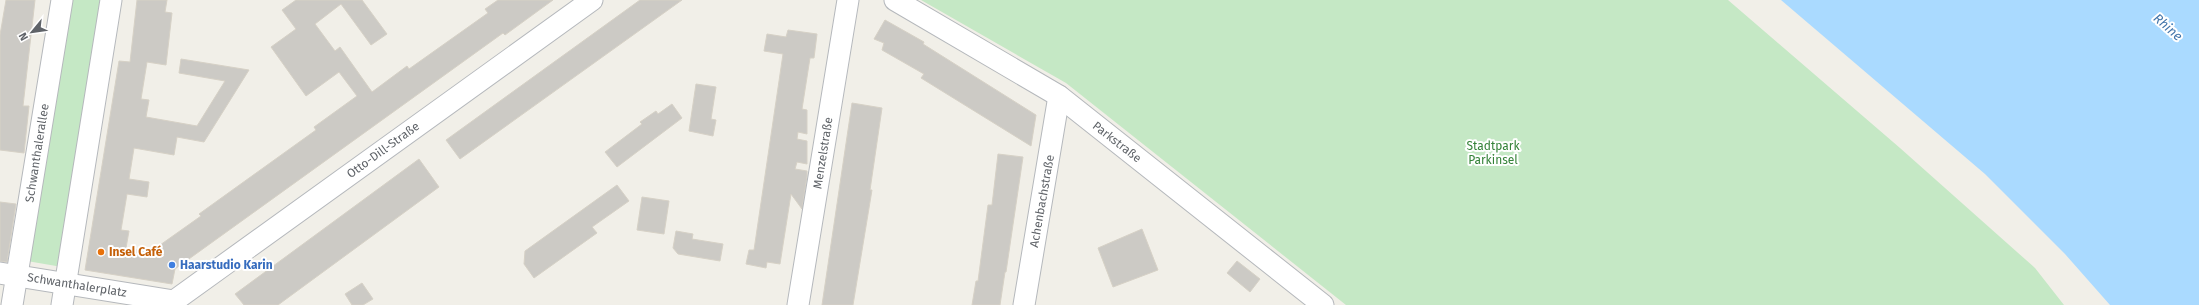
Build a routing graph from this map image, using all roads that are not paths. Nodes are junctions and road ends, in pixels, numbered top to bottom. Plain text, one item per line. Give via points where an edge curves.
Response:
1 (62, 0) edge
2 (111, 0) edge
3 (592, 0) edge
4 (848, 0) edge
5 (896, 0) edge
6 (1059, 96) junction
7 (9, 274) edge
8 (65, 283) junction
9 (174, 303) edge
10 (12, 305) edge
11 (62, 305) edge
12 (798, 305) edge
13 (1024, 305) edge
14 (1323, 305) edge

1 - 7 street, Schwanthalerallee
2 - 8 street
3 - 9 street, Otto-Dill-Straße
4 - 12 street, Menzelstraße
5 - 6 street, Parkstraße
6 - 13 street, Achenbachstraße
6 - 14 street, Parkstraße
7 - 8 street, Schwanthalerplatz
7 - 10 street, Schwanthalerallee
8 - 9 street, Schwanthalerplatz
8 - 11 street

